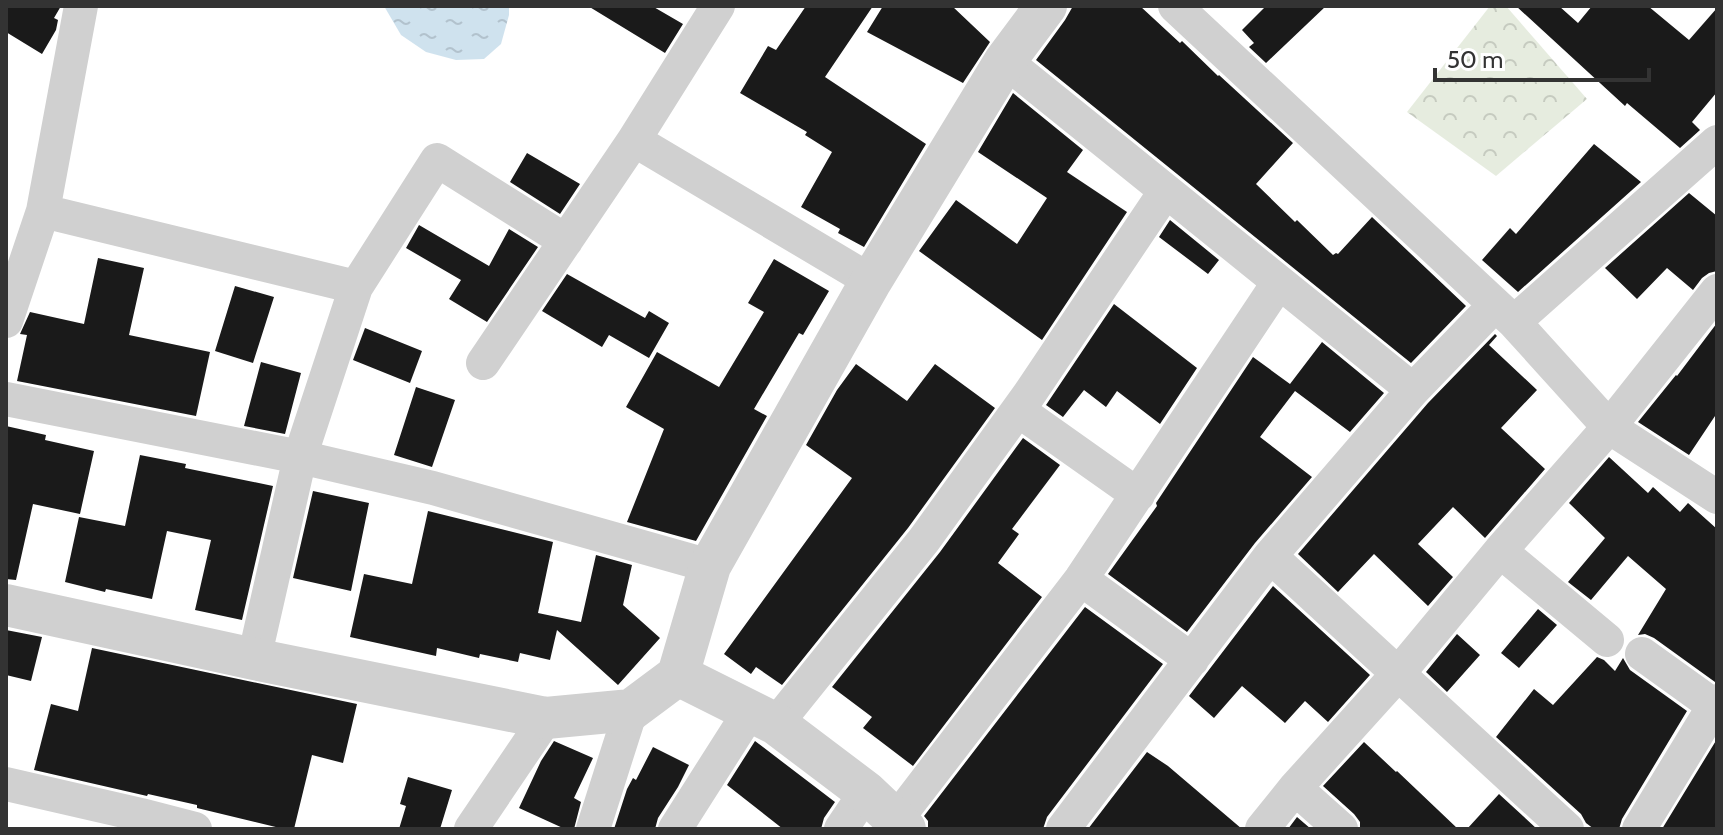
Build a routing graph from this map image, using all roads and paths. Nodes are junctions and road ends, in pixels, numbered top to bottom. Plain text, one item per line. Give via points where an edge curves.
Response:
1 (81, 6) edge
2 (718, 6) edge
3 (1046, 6) edge
4 (1175, 6) edge
5 (1005, 61) junction
6 (634, 140) junction
7 (1717, 142) edge
8 (1165, 192) junction
9 (43, 211) junction
10 (566, 241) junction
11 (871, 281) junction
12 (1279, 282) junction
13 (356, 287) junction
14 (1716, 293) edge
15 (1504, 313) junction
16 (6, 321) edge
17 (483, 363) dead end
18 (1413, 390) junction
19 (6, 399) edge
20 (1018, 410) junction
21 (1609, 427) junction
22 (300, 457) junction
23 (1138, 495) junction
24 (1717, 497) edge
25 (1500, 551) junction
26 (1270, 556) junction
27 (710, 566) junction
28 (1081, 579) junction
29 (6, 605) edge
30 (1607, 640) dead end
31 (1642, 654) dead end
32 (254, 659) junction
33 (1192, 660) junction
34 (678, 675) junction
35 (1397, 675) junction
36 (1716, 705) edge
37 (631, 710) junction
38 (546, 718) junction
39 (763, 718) junction
40 (6, 784) edge
41 (1295, 788) junction
42 (866, 792) junction
43 (142, 822) edge
44 (900, 824) edge
45 (195, 829) edge
46 (471, 829) edge
47 (593, 829) edge
48 (675, 829) edge
49 (841, 829) edge
50 (1063, 829) edge
51 (1262, 829) edge
52 (1341, 829) edge
53 (1567, 829) edge
54 (1639, 829) edge

1 - 9 street
2 - 6 street
3 - 5 street
4 - 15 street
5 - 8 street
5 - 11 street
6 - 10 street
6 - 11 street
7 - 15 street
8 - 12 street
8 - 20 street
9 - 13 street
9 - 16 street
10 - 13 street via 437,160
10 - 17 street
11 - 27 street
12 - 18 street
12 - 23 street
13 - 22 street
14 - 21 street
15 - 18 street
15 - 21 street
18 - 26 street
19 - 22 street
20 - 23 street
20 - 39 street via 924,540
21 - 24 street
21 - 25 street
22 - 27 street via 433,488
22 - 32 street
23 - 28 street
25 - 30 street
25 - 35 street
26 - 33 street
26 - 35 street
27 - 34 street
28 - 33 street
28 - 44 street
29 - 32 street
31 - 36 street
32 - 38 street
33 - 50 street
34 - 37 street
34 - 39 street
35 - 41 street
35 - 53 street
36 - 54 street
37 - 38 street
37 - 47 street
38 - 46 street
39 - 42 street
39 - 48 street
40 - 43 street
41 - 51 street
41 - 52 street
42 - 44 street
42 - 49 street
43 - 45 street

